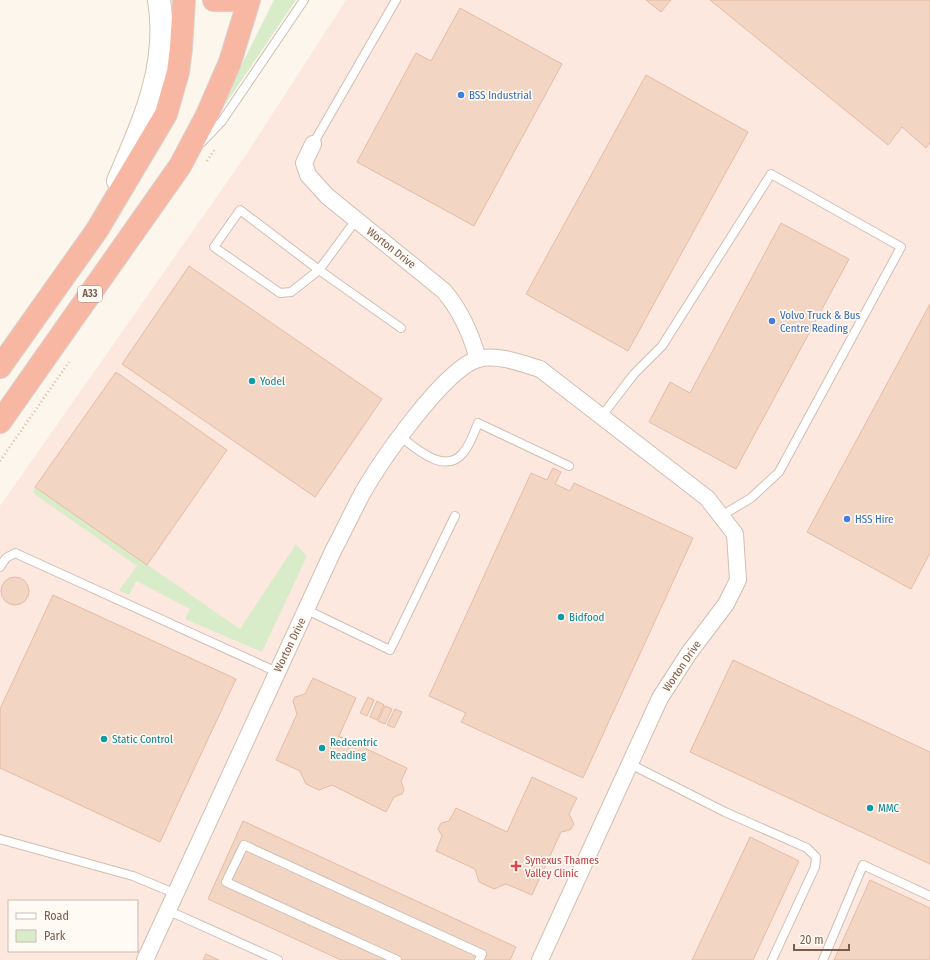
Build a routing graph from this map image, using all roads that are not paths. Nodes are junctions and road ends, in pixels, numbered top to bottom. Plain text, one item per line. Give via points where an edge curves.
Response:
1 (159, 0) edge
2 (184, 0) edge
3 (214, 0) edge
4 (234, 0) edge
5 (249, 0) edge
6 (304, 0) edge
7 (396, 0) edge
8 (314, 144) joint
9 (180, 166) junction
10 (356, 220) junction
11 (97, 230) junction
12 (319, 270) junction
13 (402, 328) dead end
14 (478, 359) junction
15 (0, 367) edge
16 (602, 417) junction
17 (0, 422) edge
18 (401, 437) junction
19 (569, 466) dead end
20 (456, 516) dead end
21 (721, 516) junction
22 (0, 567) edge
23 (307, 610) junction
24 (278, 672) junction
25 (630, 764) junction
26 (0, 839) edge
27 (174, 893) junction
28 (930, 896) edge
29 (167, 910) junction
30 (145, 960) edge
31 (278, 960) edge
32 (397, 960) edge
33 (479, 960) edge
34 (540, 960) edge
35 (772, 960) edge
36 (822, 960) edge

1 - 11 street via 162,17 161,55 151,100
2 - 11 highway via 182,48 166,114
3 - 4 highway
5 - 9 highway, A33 via 230,62 207,115
6 - 9 lane via 222,121
7 - 8 lane
8 - 10 street, Worton Drive via 304,163 308,175 327,196
9 - 17 highway, A33
10 - 12 lane
10 - 14 street, Worton Drive via 444,291 465,323
11 - 15 highway
12 - 12 lane via 240,210 214,247 280,293 291,292
12 - 13 lane
14 - 16 street, Worton Drive via 508,359 540,369
14 - 18 street, Worton Drive via 454,374 425,405
16 - 21 street, Worton Drive via 707,498
16 - 21 lane via 634,374 662,346 771,174 901,247 779,472 751,498
18 - 19 lane via 435,460 453,460 464,452 478,423
18 - 23 street, Worton Drive via 363,493 333,551
20 - 23 lane via 390,650
21 - 25 street, Worton Drive via 735,534 738,580 726,604 689,653 660,698
22 - 24 lane via 6,558 15,553
23 - 24 street, Worton Drive
24 - 27 street, Worton Drive
25 - 34 street, Worton Drive
25 - 35 lane via 732,815 807,848 816,857 815,867
26 - 27 lane via 133,876
27 - 29 street, Worton Drive
28 - 36 lane via 863,865
29 - 30 street, Worton Drive
29 - 31 lane
32 - 33 lane via 226,882 244,844 482,954

